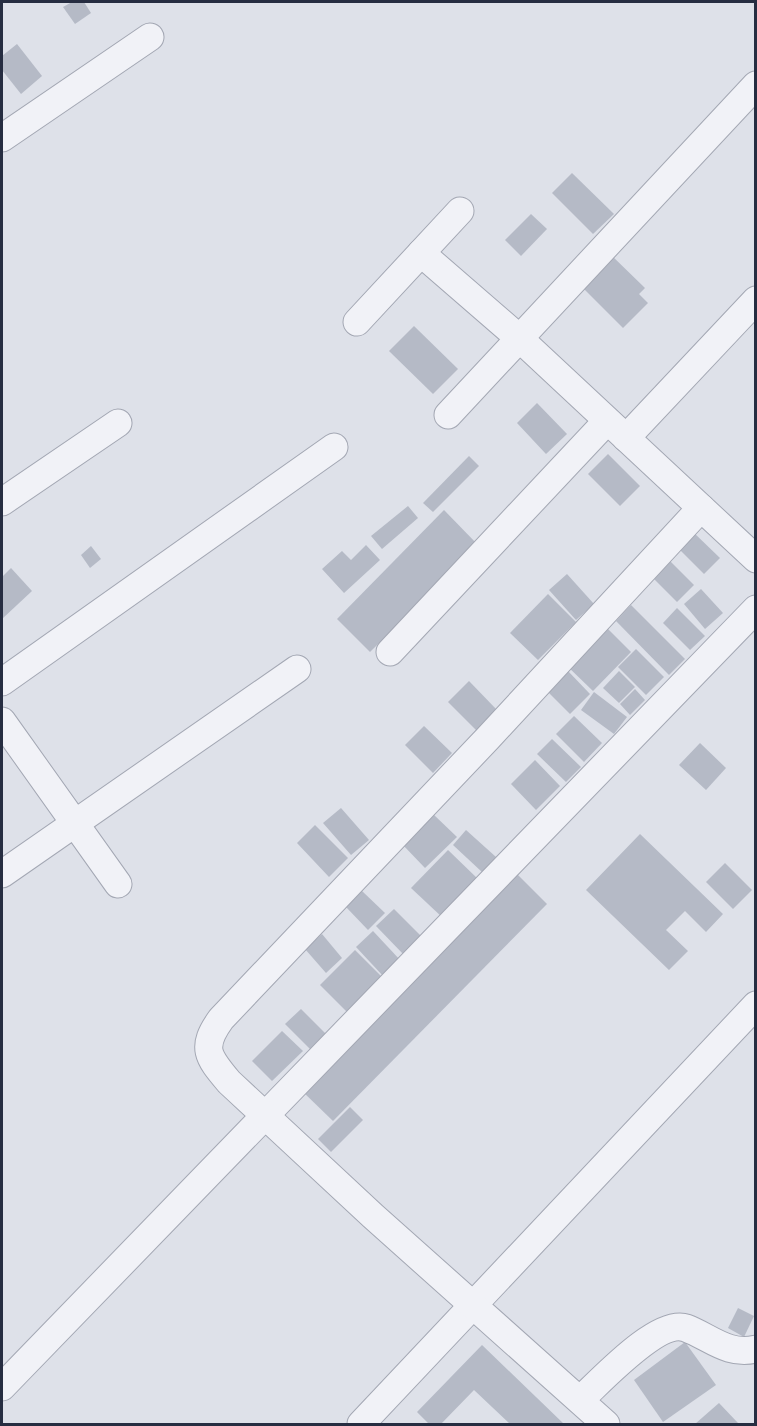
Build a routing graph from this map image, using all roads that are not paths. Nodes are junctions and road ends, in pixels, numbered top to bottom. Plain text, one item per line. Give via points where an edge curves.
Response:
1 (150, 37) dead end
2 (756, 85) edge
3 (2, 138) edge
4 (460, 212) dead end
5 (421, 253) junction
6 (756, 300) edge
7 (357, 322) dead end
8 (519, 338) junction
9 (448, 415) dead end
10 (118, 423) dead end
11 (616, 429) junction
12 (334, 447) dead end
13 (2, 502) edge
14 (701, 508) junction
15 (750, 544) edge
16 (756, 609) edge
17 (390, 652) dead end
18 (297, 669) dead end
19 (2, 682) edge
20 (2, 721) edge
21 (75, 824) junction
22 (2, 874) edge
23 (118, 884) dead end
24 (756, 1005) edge
25 (265, 1115) junction
26 (472, 1305) junction
27 (756, 1349) edge
28 (2, 1387) edge
29 (580, 1400) junction
30 (361, 1425) edge
31 (606, 1425) edge

1 - 3 street
2 - 8 street
4 - 5 street
5 - 7 street
5 - 8 street
6 - 11 street
8 - 9 street
8 - 11 street
10 - 13 street
11 - 14 street
11 - 17 street
12 - 19 street
14 - 15 street
14 - 25 street via 221,1019 209,1036 214,1065
16 - 25 street
18 - 21 street
20 - 21 street
21 - 22 street
21 - 23 street
24 - 26 street
25 - 26 street
25 - 28 street
26 - 29 street
26 - 30 street
27 - 29 street via 733,1350 684,1328 669,1328 647,1340
29 - 31 street

